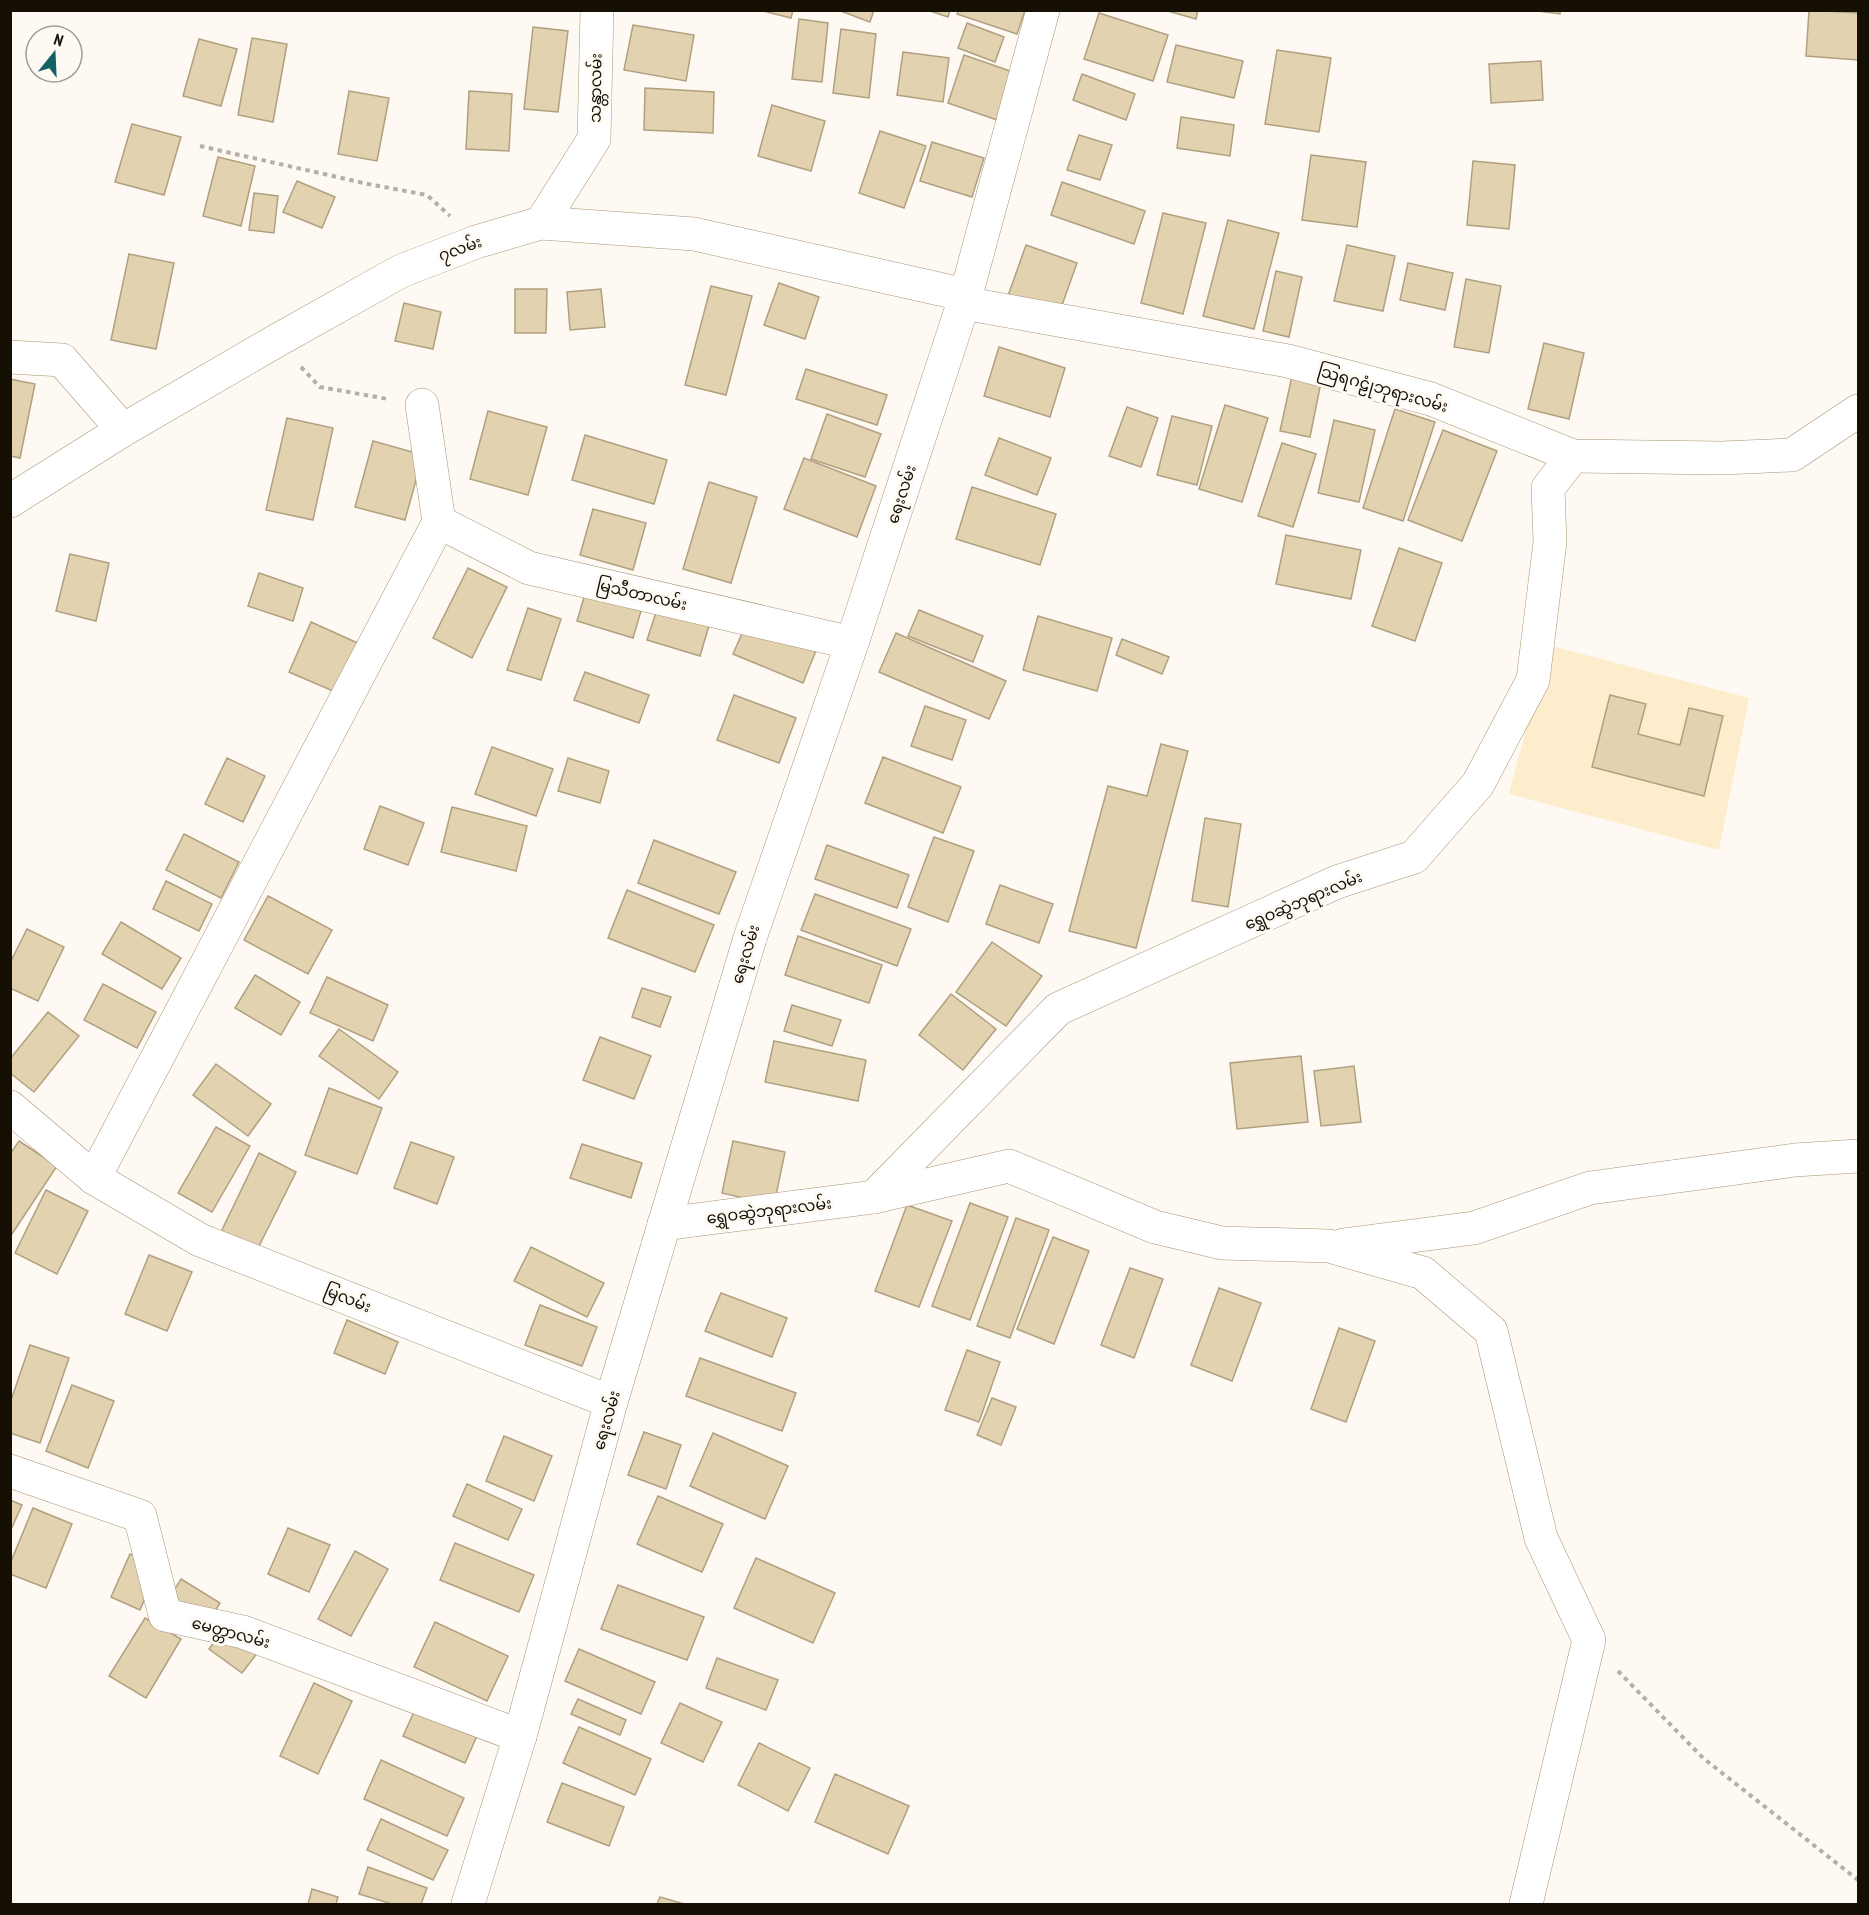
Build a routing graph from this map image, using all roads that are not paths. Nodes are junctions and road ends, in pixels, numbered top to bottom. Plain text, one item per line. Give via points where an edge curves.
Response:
1 (597, 10) edge
2 (1043, 10) edge
3 (541, 223) junction
4 (965, 299) junction
5 (10, 357) edge
6 (422, 405) road end
7 (1858, 411) edge
8 (123, 430) junction
9 (1573, 456) junction
10 (10, 501) edge
11 (440, 522) junction
12 (852, 643) junction
13 (10, 1107) edge
14 (1858, 1156) edge
15 (94, 1178) junction
16 (874, 1197) junction
17 (664, 1224) junction
18 (1329, 1246) junction
19 (611, 1402) junction
20 (10, 1471) edge
21 (520, 1736) junction
22 (468, 1905) edge
23 (1526, 1905) edge

1 - 3 street, သန္တာလမ်း via 594,139
2 - 4 street, ရေးလမ်း
3 - 4 street, ၇လမ်း via 694,234
3 - 8 street, ၇လမ်း via 476,242 401,271
4 - 9 street, သြရဂဠုံဘုရားလမ်း via 1288,362 1431,399
4 - 12 street, ရေးလမ်း
5 - 8 street via 62,360
6 - 11 street
7 - 9 street, သြရဂဠုံဘုရားလမ်း via 1792,455
8 - 10 street, ၇လမ်း
9 - 16 street, ရွှေဝဆွဲဘုရားလမ်း via 1548,488 1550,542 1533,680 1478,784 1414,857 1337,882 1058,1009
11 - 12 street, မြသီတာလမ်း via 529,568
11 - 15 street
12 - 17 street, ရေးလမ်း via 750,938
13 - 15 street, မြလမ်း
14 - 18 street via 1795,1160 1590,1188 1474,1228
15 - 19 street, မြလမ်း via 200,1240
16 - 17 street, ရွှေဝဆွဲဘုရားလမ်း
16 - 18 street, ရွှေဝဆွဲဘုရားလမ်း via 1009,1166 1155,1227 1222,1243
17 - 19 street, ရေးလမ်း
18 - 23 street, ရွှေဝဆွဲဘုရားလမ်း via 1423,1273 1491,1330 1541,1538 1588,1640
19 - 21 street, ရေးလမ်း
20 - 21 street, မေတ္တာလမ်း via 140,1516 165,1615 243,1632
21 - 22 street, ရေးလမ်း

